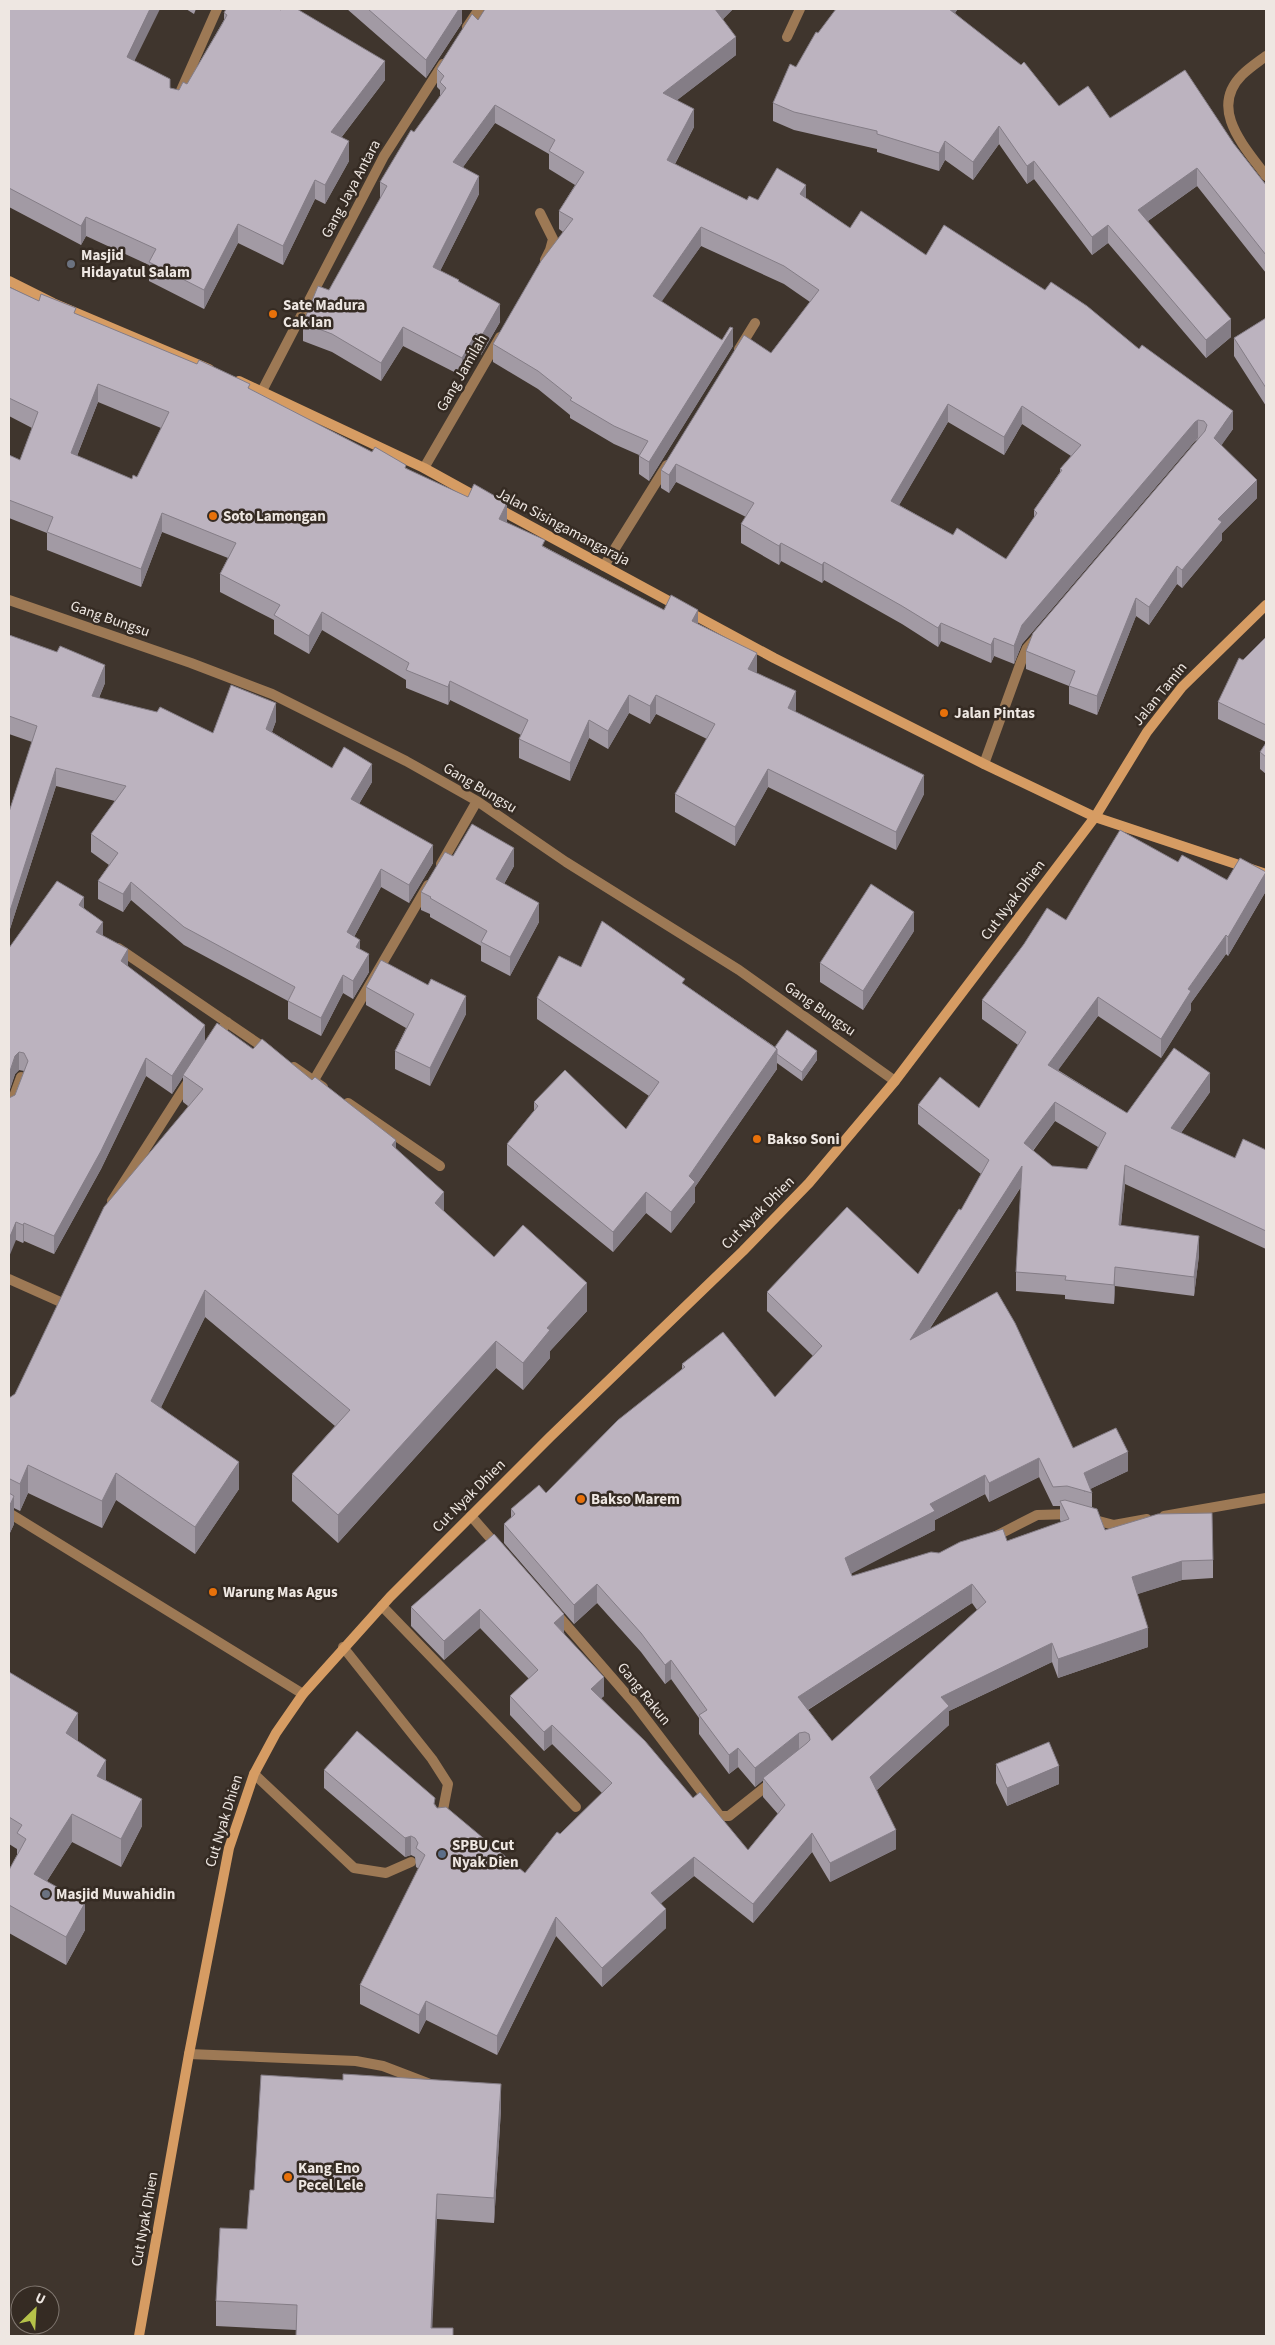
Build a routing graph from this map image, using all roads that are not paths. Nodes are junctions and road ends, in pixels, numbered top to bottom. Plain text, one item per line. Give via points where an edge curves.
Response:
1 (218, 9) edge
2 (479, 9) edge
3 (800, 9) edge
4 (463, 33) edge
5 (787, 37) dead end
6 (1266, 56) edge
7 (447, 58) edge
8 (176, 103) edge
9 (1266, 176) edge
10 (540, 213) dead end
11 (541, 266) edge
12 (9, 281) edge
13 (755, 323) dead end
14 (507, 325) edge
15 (734, 356) edge
16 (262, 391) junction
17 (672, 457) edge
18 (424, 468) junction
19 (604, 566) junction
20 (9, 600) edge
21 (1266, 605) edge
22 (1047, 625) edge
23 (984, 764) junction
24 (478, 801) junction
25 (1095, 817) junction
26 (1266, 874) edge
27 (113, 944) edge
28 (227, 1022) junction
29 (211, 1047) edge
30 (194, 1072) edge
31 (21, 1077) edge
32 (314, 1080) junction
33 (895, 1081) junction
34 (9, 1110) edge
35 (440, 1166) dead end
36 (106, 1214) edge
37 (9, 1279) edge
38 (65, 1304) edge
39 (1266, 1498) edge
40 (9, 1513) edge
41 (471, 1516) junction
42 (978, 1545) edge
43 (504, 1553) edge
44 (382, 1606) junction
45 (549, 1606) edge
46 (343, 1647) junction
47 (303, 1694) junction
48 (254, 1774) junction
49 (782, 1774) edge
50 (576, 1807) dead end
51 (441, 1821) edge
52 (411, 1862) dead end
53 (189, 2054) junction
54 (440, 2088) edge
55 (139, 2336) edge

1 - 8 street
2 - 4 street
3 - 5 street
6 - 9 street via 1233,86 1228,111 1235,133
7 - 16 street, Gang Jaya Antara via 384,156
10 - 11 street via 553,239
12 - 16 main road, Jalan Sisingamangaraja via 53,303
13 - 15 street
14 - 18 street, Gang Jamilah
16 - 18 main road, Jalan Sisingamangaraja
17 - 19 street
18 - 19 main road, Jalan Sisingamangaraja
19 - 23 main road, Jalan Sisingamangaraja via 774,658
20 - 24 street, Gang Bungsu via 272,694
21 - 25 main road, Jalan Tamin via 1182,687 1148,732
22 - 23 street via 1021,662
23 - 25 main road, Jalan Sisingamangaraja
24 - 32 street
24 - 33 street, Gang Bungsu via 566,862 739,970
25 - 26 main road, Jalan Sisingamangaraja
25 - 33 main road, Cut Nyak Dhien
27 - 28 street
28 - 29 street
28 - 32 street
30 - 36 street via 114,1196
31 - 34 street
32 - 35 street
33 - 41 main road, Cut Nyak Dhien via 796,1196
37 - 38 street
39 - 42 street via 1114,1525 1066,1512 1037,1515
40 - 47 street
41 - 43 street
41 - 44 main road, Cut Nyak Dhien
44 - 46 main road, Cut Nyak Dhien
44 - 50 street
45 - 49 street, Gang Rakun via 634,1703 720,1816 729,1816
46 - 47 main road, Cut Nyak Dhien
46 - 51 street via 432,1759 448,1784
47 - 48 main road, Cut Nyak Dhien via 276,1733
48 - 52 street via 354,1868 386,1873
48 - 53 main road, Cut Nyak Dhien via 229,1848
53 - 54 street via 356,2061 383,2066
53 - 55 main road, Cut Nyak Dhien

